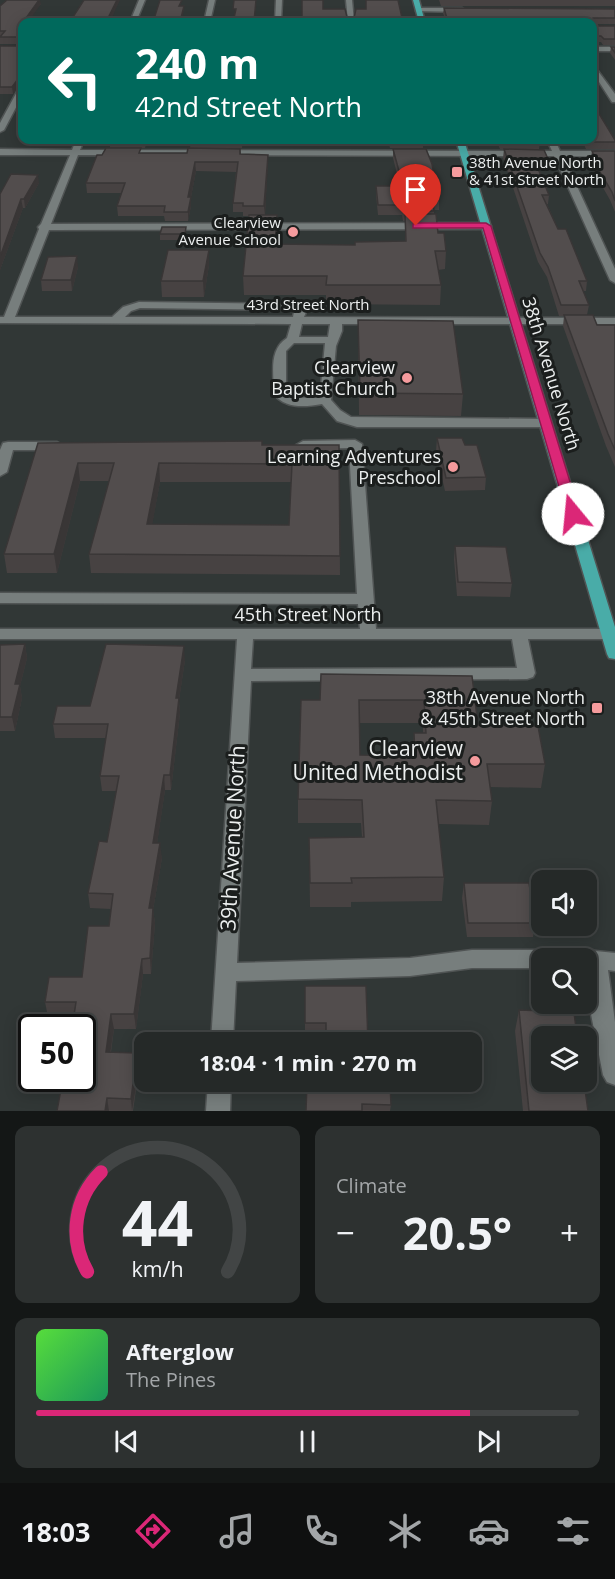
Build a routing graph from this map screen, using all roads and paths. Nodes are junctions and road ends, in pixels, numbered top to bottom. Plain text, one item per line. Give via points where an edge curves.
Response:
1 (142, 0) edge
2 (212, 0) edge
3 (279, 0) edge
4 (349, 0) edge
5 (416, 0) edge
6 (418, 10) junction
7 (471, 10) edge
8 (135, 18) edge
9 (208, 18) edge
10 (278, 18) edge
11 (351, 18) edge
12 (421, 18) edge
13 (597, 49) edge
14 (615, 49) edge
15 (597, 73) edge
16 (18, 97) edge
17 (615, 100) edge
18 (0, 130) edge
19 (78, 144) edge
20 (180, 144) edge
21 (272, 144) edge
22 (461, 144) edge
23 (553, 144) edge
24 (0, 152) edge
25 (73, 152) junction
26 (177, 153) junction
27 (271, 153) junction
28 (615, 153) edge
29 (464, 154) junction
30 (557, 154) junction
31 (486, 226) junction
32 (43, 227) junction
33 (615, 279) edge
34 (4, 320) edge
35 (299, 320) junction
36 (336, 320) junction
37 (514, 320) junction
38 (615, 321) edge
39 (292, 340) junction
40 (333, 340) junction
41 (325, 400) junction
42 (545, 423) junction
43 (66, 446) edge
44 (287, 446) edge
45 (0, 471) edge
46 (0, 598) edge
47 (366, 599) junction
48 (0, 634) edge
49 (245, 634) junction
50 (613, 634) edge
51 (368, 635) junction
52 (519, 635) junction
53 (615, 654) edge
54 (242, 675) junction
55 (531, 959) edge
56 (599, 960) edge
57 (226, 972) junction
58 (223, 1032) edge
59 (615, 1075) edge
60 (219, 1092) edge
61 (218, 1111) edge

1 - 8 street
2 - 9 street
3 - 10 street
4 - 11 street
5 - 6 main road
6 - 7 street
6 - 12 main road
13 - 14 street
15 - 17 street
16 - 18 street
19 - 25 street
20 - 26 street
21 - 27 street
22 - 29 main road, 38th Avenue North
23 - 30 street
24 - 25 street
25 - 26 street
25 - 32 street
26 - 27 street
27 - 29 street via 364,150
28 - 30 street
29 - 30 street
29 - 31 main road, 38th Avenue North
30 - 33 street
31 - 32 street
31 - 37 main road, 38th Avenue North
32 - 34 street
34 - 35 street, 43rd Street North
35 - 36 street, 43rd Street North
35 - 39 street
36 - 37 street, 43rd Street North
36 - 40 street
37 - 38 street, 43rd Street North
37 - 42 main road, 38th Avenue North
39 - 40 street
39 - 41 street via 280,351 280,394 291,401
40 - 41 street
41 - 42 street via 343,420 357,423
42 - 50 main road, 38th Avenue North
43 - 45 street via 8,446
44 - 47 street via 355,444
46 - 47 street
47 - 51 street
48 - 49 street, 45th Street North
49 - 51 street, 45th Street North
49 - 54 street, 39th Avenue North
50 - 52 street, 45th Street North
50 - 53 main road, 38th Avenue North
51 - 52 street, 45th Street North
52 - 54 street via 527,673
54 - 57 street, 39th Avenue North
55 - 57 street
56 - 59 street via 599,999
57 - 58 street, 39th Avenue North
60 - 61 street

